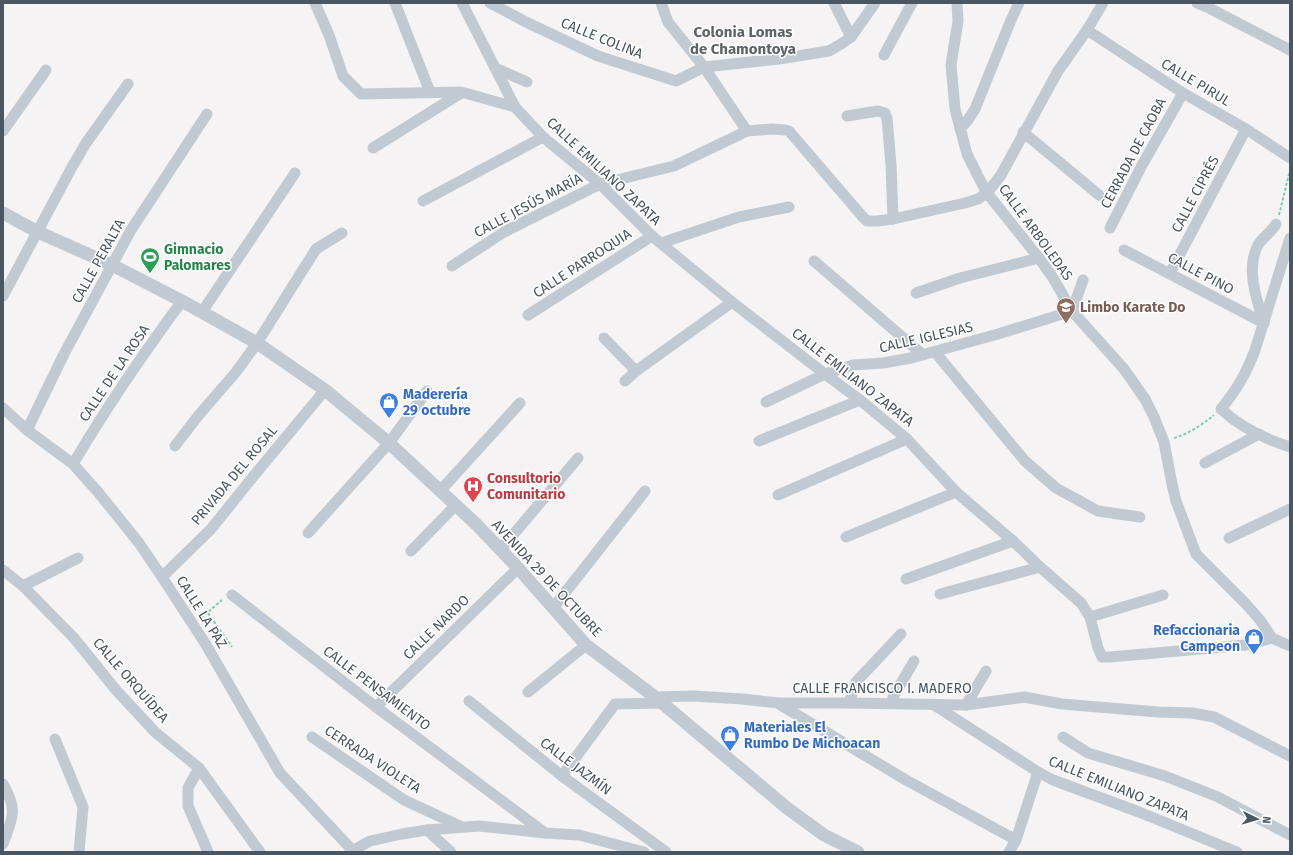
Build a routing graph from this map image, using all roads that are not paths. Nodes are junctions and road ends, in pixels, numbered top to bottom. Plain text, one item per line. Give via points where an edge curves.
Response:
1 (315, 3) edge
2 (395, 3) edge
3 (462, 3) edge
4 (490, 3) edge
5 (661, 3) edge
6 (834, 3) edge
7 (875, 3) edge
8 (912, 3) edge
9 (957, 3) edge
10 (1019, 3) edge
11 (1103, 3) edge
12 (1197, 3) edge
13 (1087, 30) junction
14 (851, 37) junction
15 (1290, 50) edge
16 (884, 55) dead end
17 (704, 67) junction
18 (495, 68) junction
19 (46, 70) dead end
20 (528, 82) dead end
21 (128, 84) dead end
22 (430, 92) junction
23 (461, 92) junction
24 (1183, 93) junction
25 (515, 107) junction
26 (207, 114) dead end
27 (847, 116) dead end
28 (960, 129) junction
29 (1246, 129) junction
30 (3, 131) edge
31 (747, 131) junction
32 (1023, 132) junction
33 (543, 137) junction
34 (373, 148) dead end
35 (1290, 158) edge
36 (295, 173) dead end
37 (600, 184) junction
38 (987, 192) junction
39 (1099, 195) dead end
40 (423, 201) dead end
41 (789, 207) dead end
42 (3, 213) edge
43 (893, 219) junction
44 (1276, 224) road end
45 (1110, 228) dead end
46 (38, 232) junction
47 (342, 233) dead end
48 (652, 236) junction
49 (1290, 238) edge
50 (661, 244) junction
51 (1124, 250) dead end
52 (1039, 258) junction
53 (814, 260) dead end
54 (112, 265) junction
55 (452, 266) dead end
56 (1170, 273) junction
57 (1082, 280) dead end
58 (916, 293) dead end
59 (3, 296) edge
60 (182, 301) junction
61 (732, 302) junction
62 (1072, 311) junction
63 (202, 312) junction
64 (528, 315) dead end
65 (1264, 323) junction
66 (604, 338) dead end
67 (257, 343) junction
68 (935, 352) junction
69 (923, 355) junction
70 (636, 370) junction
71 (825, 374) junction
72 (625, 381) dead end
73 (325, 390) junction
74 (427, 391) dead end
75 (860, 400) junction
76 (766, 402) dead end
77 (520, 403) dead end
78 (3, 408) edge
79 (27, 430) junction
80 (1259, 434) junction
81 (907, 439) junction
82 (759, 441) dead end
83 (389, 443) junction
84 (175, 446) dead end
85 (1290, 447) edge
86 (578, 458) dead end
87 (1205, 462) dead end
88 (73, 464) junction
89 (441, 490) junction
90 (645, 491) dead end
91 (956, 492) junction
92 (778, 495) dead end
93 (456, 505) junction
94 (1290, 508) edge
95 (1140, 517) dead end
96 (308, 533) dead end
97 (846, 537) dead end
98 (1229, 538) dead end
99 (1013, 541) junction
100 (500, 549) junction
101 (411, 551) dead end
102 (78, 558) dead end
103 (1040, 567) junction
104 (518, 568) junction
105 (3, 570) edge
106 (162, 577) junction
107 (906, 579) dead end
108 (23, 586) junction
109 (940, 594) dead end
110 (232, 595) road end
111 (1163, 595) dead end
112 (553, 608) junction
113 (1090, 617) junction
114 (901, 634) dead end
115 (1272, 638) junction
116 (586, 645) junction
117 (1290, 646) edge
118 (914, 661) dead end
119 (986, 672) dead end
120 (528, 692) dead end
121 (658, 700) junction
122 (469, 701) dead end
123 (779, 703) junction
124 (849, 703) junction
125 (894, 703) junction
126 (934, 704) junction
127 (966, 705) junction
128 (376, 707) junction
129 (312, 737) dead end
130 (1063, 737) dead end
131 (55, 739) dead end
132 (1290, 756) edge
133 (199, 768) junction
134 (1038, 772) junction
135 (562, 776) junction
136 (3, 784) edge
137 (461, 827) junction
138 (427, 830) junction
139 (5, 831) edge
140 (545, 833) junction
141 (1290, 835) edge
142 (1016, 840) junction
143 (3, 844) edge
144 (620, 849) edge
145 (79, 852) edge
146 (208, 852) edge
147 (260, 852) edge
148 (352, 852) edge
149 (451, 852) edge
150 (644, 852) edge
151 (666, 852) edge
152 (858, 852) edge
153 (1009, 852) edge
154 (1237, 852) edge

1 - 22 street via 343,76 361,94
2 - 22 street
3 - 18 street, CALLE EMILIANO ZAPATA
4 - 17 street, CALLE COLINA via 598,56 676,81
5 - 17 street via 668,22
6 - 14 street
7 - 14 street
8 - 16 street
9 - 28 street, CALLE ARBOLEDAS via 958,22 952,65 955,108
10 - 28 street via 975,109
11 - 13 street
12 - 15 street
13 - 24 street, CALLE PIRUL
13 - 32 street via 1058,71
14 - 17 street via 829,50 779,59
17 - 31 street
18 - 20 street
18 - 25 street, CALLE EMILIANO ZAPATA
19 - 30 street
21 - 46 street via 86,143
22 - 23 street
23 - 25 street
23 - 34 street
24 - 29 street, CALLE PIRUL
24 - 45 street, CERRADA DE CAOBA
25 - 33 street, CALLE EMILIANO ZAPATA
26 - 54 street, CALLE PERALTA via 131,230
27 - 43 street via 881,111 885,113 891,165
28 - 38 street, CALLE ARBOLEDAS via 968,154
29 - 35 street, CALLE PIRUL
29 - 56 street, CALLE CIPRÉS
31 - 37 street, CALLE JESÚS MARÍA via 674,166
31 - 43 street via 789,131 867,221
32 - 38 street via 1001,175
32 - 39 street
33 - 37 street, CALLE EMILIANO ZAPATA
33 - 40 street
36 - 63 street
37 - 48 street, CALLE EMILIANO ZAPATA
37 - 55 street, CALLE JESÚS MARÍA via 504,232
38 - 43 street via 978,199 965,203
38 - 52 street, CALLE ARBOLEDAS
41 - 50 street via 740,217
42 - 46 street, AVENIDA 29 DE OCTUBRE
44 - 65 street via 1256,248 1252,265 1254,294
46 - 54 street, AVENIDA 29 DE OCTUBRE
46 - 59 street
47 - 67 street via 316,249
48 - 50 street, CALLE EMILIANO ZAPATA
48 - 64 street, CALLE PARROQUIA
49 - 65 street
50 - 61 street, CALLE EMILIANO ZAPATA
51 - 56 street, CALLE PINO
52 - 58 street via 960,278
52 - 62 street, CALLE ARBOLEDAS
53 - 69 street
54 - 60 street, AVENIDA 29 DE OCTUBRE
54 - 79 street, CALLE PERALTA
56 - 65 street, CALLE PINO
57 - 62 street
60 - 63 street, AVENIDA 29 DE OCTUBRE
60 - 88 street, CALLE DE LA ROSA via 123,384
61 - 70 street
61 - 71 street, CALLE EMILIANO ZAPATA
62 - 68 street, CALLE IGLESIAS
62 - 115 street, CALLE ARBOLEDAS via 1124,369 1145,399 1164,442 1176,501 1196,554 1246,604
63 - 67 street, AVENIDA 29 DE OCTUBRE
65 - 80 street via 1248,368 1235,392 1221,409 1232,420
66 - 70 street
67 - 73 street, AVENIDA 29 DE OCTUBRE
67 - 84 street
68 - 69 street, CALLE IGLESIAS
68 - 95 street via 1025,461 1056,488 1098,510
69 - 71 street, CALLE IGLESIAS via 883,363 853,365
70 - 72 street
71 - 75 street, CALLE EMILIANO ZAPATA
71 - 76 street, CALLE IGLESIAS
73 - 83 street, AVENIDA 29 DE OCTUBRE
73 - 106 street, PRIVADA DEL ROSAL via 211,529
74 - 83 street
75 - 81 street, CALLE EMILIANO ZAPATA
75 - 82 street
77 - 89 street
78 - 79 street, CALLE LA PAZ
79 - 88 street, CALLE LA PAZ
80 - 85 street
80 - 87 street
81 - 91 street, CALLE EMILIANO ZAPATA
81 - 92 street
83 - 89 street, AVENIDA 29 DE OCTUBRE
83 - 96 street
86 - 100 street
88 - 106 street, CALLE LA PAZ via 103,497
89 - 93 street, AVENIDA 29 DE OCTUBRE
90 - 112 street
91 - 97 street
91 - 99 street, CALLE EMILIANO ZAPATA
93 - 100 street, AVENIDA 29 DE OCTUBRE
93 - 101 street
94 - 98 street
99 - 103 street, CALLE EMILIANO ZAPATA
99 - 107 street
100 - 104 street, AVENIDA 29 DE OCTUBRE
102 - 108 street
103 - 109 street
103 - 113 street, CALLE EMILIANO ZAPATA via 1081,603
104 - 112 street, AVENIDA 29 DE OCTUBRE
104 - 128 street, CALLE NARDO
105 - 108 street, CALLE ORQUÍDEA
106 - 148 street, CALLE LA PAZ via 205,644 280,774
108 - 133 street, CALLE ORQUÍDEA via 74,638 116,690 155,732
110 - 128 street, CALLE PENSAMIENTO
111 - 113 street
112 - 116 street, AVENIDA 29 DE OCTUBRE
113 - 115 street, CALLE EMILIANO ZAPATA via 1102,657 1110,658 1246,645
114 - 124 street via 856,682
115 - 117 street
116 - 120 street
116 - 121 street, AVENIDA 29 DE OCTUBRE
118 - 125 street via 893,697
119 - 127 street
121 - 123 street, CALLE FRANCISCO I. MADERO via 694,696
121 - 135 street, CALLE FRANCISCO I. MADERO via 615,704
121 - 152 street, AVENIDA 29 DE OCTUBRE via 787,808 824,835
122 - 135 street, CALLE JAZMÍN
123 - 124 street, CALLE FRANCISCO I. MADERO
123 - 142 street via 906,780
124 - 125 street, CALLE FRANCISCO I. MADERO
125 - 126 street, CALLE FRANCISCO I. MADERO
126 - 127 street, CALLE FRANCISCO I. MADERO
126 - 134 street, CALLE EMILIANO ZAPATA
127 - 132 street, CALLE FRANCISCO I. MADERO via 1024,697 1062,704 1192,713 1214,717
128 - 140 street, CALLE PENSAMIENTO
129 - 137 street, CERRADA VIOLETA via 404,800
130 - 141 street via 1088,753 1165,776 1218,797
131 - 145 street via 83,807
133 - 146 street via 188,788 188,806
133 - 147 street, CALLE ORQUÍDEA
134 - 142 street
134 - 154 street, CALLE EMILIANO ZAPATA
135 - 151 street, CALLE JAZMÍN
136 - 139 street via 10,795 14,812
137 - 138 street
137 - 140 street via 479,826
138 - 148 street via 370,840
138 - 149 street
139 - 143 street
140 - 144 street via 579,835
142 - 153 street
144 - 150 street

